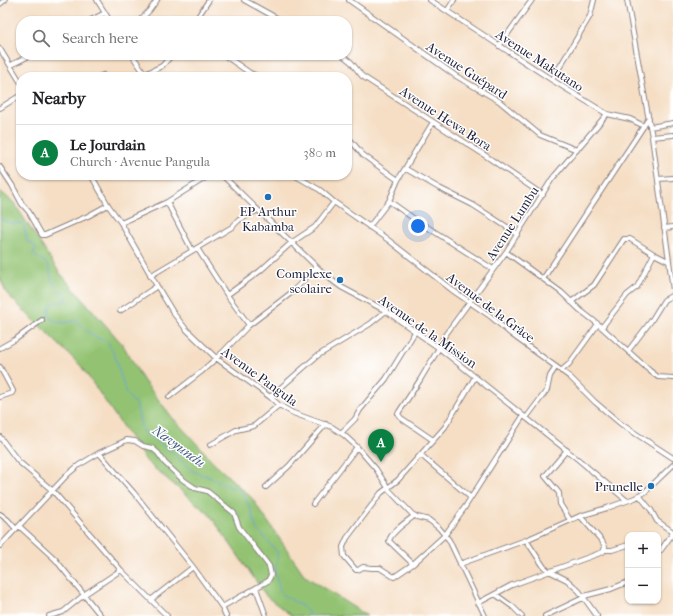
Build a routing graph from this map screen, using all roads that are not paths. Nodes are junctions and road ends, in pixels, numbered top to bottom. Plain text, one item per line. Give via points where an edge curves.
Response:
1 (6, 0) edge
2 (97, 0) edge
3 (157, 0) edge
4 (209, 0) edge
5 (244, 0) edge
6 (349, 0) edge
7 (430, 0) edge
8 (454, 0) edge
9 (532, 0) edge
10 (594, 0) edge
11 (627, 0) edge
12 (0, 4) edge
13 (447, 11) junction
14 (105, 13) junction
15 (99, 16) edge
16 (107, 16) edge
17 (144, 16) edge
18 (198, 16) edge
19 (273, 16) edge
20 (499, 46) junction
21 (0, 49) edge
22 (21, 60) edge
23 (135, 60) edge
24 (167, 60) edge
25 (231, 60) edge
26 (349, 60) edge
27 (11, 65) junction
28 (143, 72) edge
29 (152, 72) edge
30 (249, 72) edge
31 (16, 74) edge
32 (552, 80) junction
33 (16, 98) edge
34 (0, 108) edge
35 (607, 114) junction
36 (649, 118) junction
37 (433, 122) junction
38 (673, 123) edge
39 (644, 126) junction
40 (650, 127) junction
41 (673, 135) edge
42 (652, 136) junction
43 (352, 142) edge
44 (577, 150) junction
45 (0, 167) edge
46 (406, 169) junction
47 (673, 178) edge
48 (658, 179) junction
49 (94, 180) edge
50 (202, 180) edge
51 (229, 180) edge
52 (303, 180) edge
53 (398, 180) junction
54 (543, 195) junction
55 (389, 201) junction
56 (167, 202) junction
57 (334, 202) junction
58 (108, 204) junction
59 (258, 210) junction
60 (121, 223) junction
61 (369, 227) junction
62 (673, 227) edge
63 (664, 228) junction
64 (518, 234) junction
65 (291, 243) junction
66 (196, 248) junction
67 (192, 250) junction
68 (506, 252) junction
69 (654, 254) junction
70 (668, 261) junction
71 (316, 268) junction
72 (494, 269) junction
73 (672, 273) edge
74 (150, 276) junction
75 (543, 279) junction
76 (157, 286) junction
77 (673, 290) edge
78 (227, 295) junction
79 (673, 295) edge
80 (469, 302) junction
81 (571, 302) junction
82 (120, 311) dead end
83 (386, 311) junction
84 (42, 320) dead end
85 (600, 325) junction
86 (248, 326) junction
87 (415, 332) junction
88 (0, 348) edge
89 (439, 348) junction
90 (628, 351) junction
91 (216, 358) junction
92 (0, 367) edge
93 (556, 367) junction
94 (561, 371) junction
95 (475, 376) junction
96 (673, 378) edge
97 (170, 396) dead end
98 (0, 397) edge
99 (270, 397) junction
100 (279, 405) junction
101 (525, 417) junction
102 (326, 424) junction
103 (341, 433) junction
104 (0, 437) edge
105 (433, 440) junction
106 (210, 445) dead end
107 (357, 447) junction
108 (567, 450) junction
109 (99, 453) junction
110 (421, 456) junction
111 (673, 458) edge
112 (673, 465) edge
113 (266, 486) dead end
114 (387, 487) junction
115 (53, 491) junction
116 (639, 495) junction
117 (470, 497) junction
118 (626, 500) junction
119 (313, 504) dead end
120 (0, 514) edge
121 (414, 516) junction
122 (580, 516) junction
123 (570, 520) junction
124 (18, 528) junction
125 (673, 532) edge
126 (445, 535) junction
127 (526, 540) junction
128 (0, 546) edge
129 (625, 546) edge
130 (604, 550) junction
131 (661, 550) edge
132 (413, 564) junction
133 (460, 564) junction
134 (193, 567) junction
135 (121, 570) junction
136 (549, 571) junction
137 (625, 583) edge
138 (256, 588) junction
139 (85, 594) junction
140 (495, 594) junction
141 (584, 597) junction
142 (152, 599) junction
143 (478, 603) junction
144 (222, 606) junction
145 (50, 616) edge
146 (101, 616) edge
147 (167, 616) edge
148 (226, 616) edge
149 (266, 616) edge
150 (485, 616) edge
151 (522, 616) edge
152 (545, 616) edge
153 (597, 616) edge

1 - 12 street
2 - 14 street
3 - 17 street
4 - 18 street
5 - 19 street
6 - 44 street, Avenue Guépard via 456,76 499,101 540,135
7 - 13 street, Avenue Makutano
8 - 13 street
9 - 20 street
10 - 32 street via 590,16
11 - 36 street
13 - 20 street, Avenue Makutano
14 - 15 street
14 - 16 street
20 - 32 street, Avenue Makutano
21 - 27 street
22 - 27 street
23 - 28 street
24 - 29 street
25 - 30 street
26 - 37 street, Avenue Hewa Bora via 362,76
27 - 31 street
32 - 35 street, Avenue Makutano
33 - 34 street
35 - 39 street, Avenue Makutano via 630,119
35 - 44 street, Avenue Lumbu
36 - 39 street
36 - 40 street
37 - 46 street
37 - 54 street, Avenue Hewa Bora
38 - 40 street
39 - 75 street
40 - 42 street
41 - 42 street
42 - 48 street
43 - 53 street via 363,155
44 - 54 street, Avenue Lumbu
45 - 58 street via 42,235 68,225
46 - 53 street
46 - 64 street via 473,205
47 - 48 street
48 - 63 street
49 - 58 street, Avenue Pangula
50 - 56 street
51 - 59 street, Avenue de la Mission
52 - 57 street, Avenue de la Grâce
53 - 55 street
54 - 64 street, Avenue Lumbu
55 - 61 street
55 - 72 street
56 - 60 street
56 - 67 street
57 - 61 street, Avenue de la Grâce
57 - 65 street via 315,227
58 - 60 street, Avenue Pangula
59 - 65 street, Avenue de la Mission
59 - 66 street
60 - 74 street, Avenue Pangula
61 - 80 street, Avenue de la Grâce
62 - 63 street
63 - 70 street
64 - 68 street, Avenue Lumbu
65 - 71 street, Avenue de la Mission
65 - 78 street via 260,271
66 - 67 street
66 - 78 street
67 - 74 street
68 - 72 street, Avenue Lumbu
68 - 75 street
69 - 70 street
69 - 81 street via 630,239 624,239 594,285
69 - 85 street via 637,286
70 - 73 street
71 - 83 street, Avenue de la Mission via 341,287
71 - 86 street via 291,293
72 - 80 street, Avenue Lumbu
73 - 77 street
74 - 76 street, Avenue Pangula
75 - 81 street
76 - 82 street
76 - 91 street, Avenue Pangula via 186,329
78 - 86 street
79 - 90 street via 664,300
80 - 89 street, Avenue Lumbu via 443,338
80 - 93 street, Avenue de la Grâce
81 - 85 street
83 - 87 street, Avenue de la Mission
83 - 99 street via 366,327 318,356
84 - 88 street
85 - 90 street
85 - 94 street
86 - 91 street
87 - 89 street, Avenue de la Mission
87 - 103 street via 386,379
89 - 95 street, Avenue de la Mission
89 - 105 street, Avenue Lumbu via 398,414
90 - 96 street via 654,374 663,378
91 - 97 street
91 - 99 street, Avenue Pangula
92 - 98 street via 13,390
93 - 94 street, Avenue de la Grâce
93 - 101 street via 550,376 547,390
94 - 111 street, Avenue de la Grâce via 621,424
95 - 101 street, Avenue de la Mission
95 - 105 street via 447,425
99 - 100 street, Avenue Pangula
100 - 102 street, Avenue Pangula
100 - 106 street via 254,426 236,430
101 - 108 street, Avenue de la Mission
101 - 117 street
102 - 103 street, Avenue Pangula
102 - 113 street via 296,459
103 - 107 street, Avenue Pangula
104 - 115 street via 18,461
105 - 110 street
107 - 114 street, Avenue Pangula
107 - 119 street
108 - 118 street, Avenue de la Mission
108 - 123 street via 545,476 559,493 560,504
109 - 115 street via 73,470
109 - 134 street
109 - 138 street via 127,440 136,441 152,448 182,479 195,488 207,491 230,509 239,527 269,566 271,574 268,581
110 - 114 street via 398,480
110 - 117 street
112 - 116 street
114 - 121 street, Avenue Pangula
114 - 132 street via 348,535 344,544 344,556 356,570 363,567 379,567 394,576
115 - 124 street
115 - 135 street
116 - 118 street
116 - 125 street via 657,521
117 - 126 street
118 - 122 street via 615,506
120 - 124 street
121 - 126 street, Avenue Pangula via 430,520
121 - 132 street via 395,532 389,541
122 - 123 street
122 - 130 street via 602,541
123 - 127 street
124 - 128 street
124 - 139 street via 54,559
125 - 131 street
126 - 132 street
126 - 133 street, Avenue Pangula
127 - 133 street
127 - 136 street
129 - 130 street
130 - 136 street
133 - 143 street, Avenue Pangula
134 - 142 street
134 - 144 street
135 - 139 street
135 - 142 street
136 - 140 street
136 - 141 street via 568,580
137 - 141 street
138 - 144 street
138 - 149 street
139 - 145 street via 64,612
139 - 146 street
140 - 143 street
140 - 151 street
141 - 152 street
141 - 153 street
142 - 147 street
143 - 150 street, Avenue Pangula
144 - 148 street

